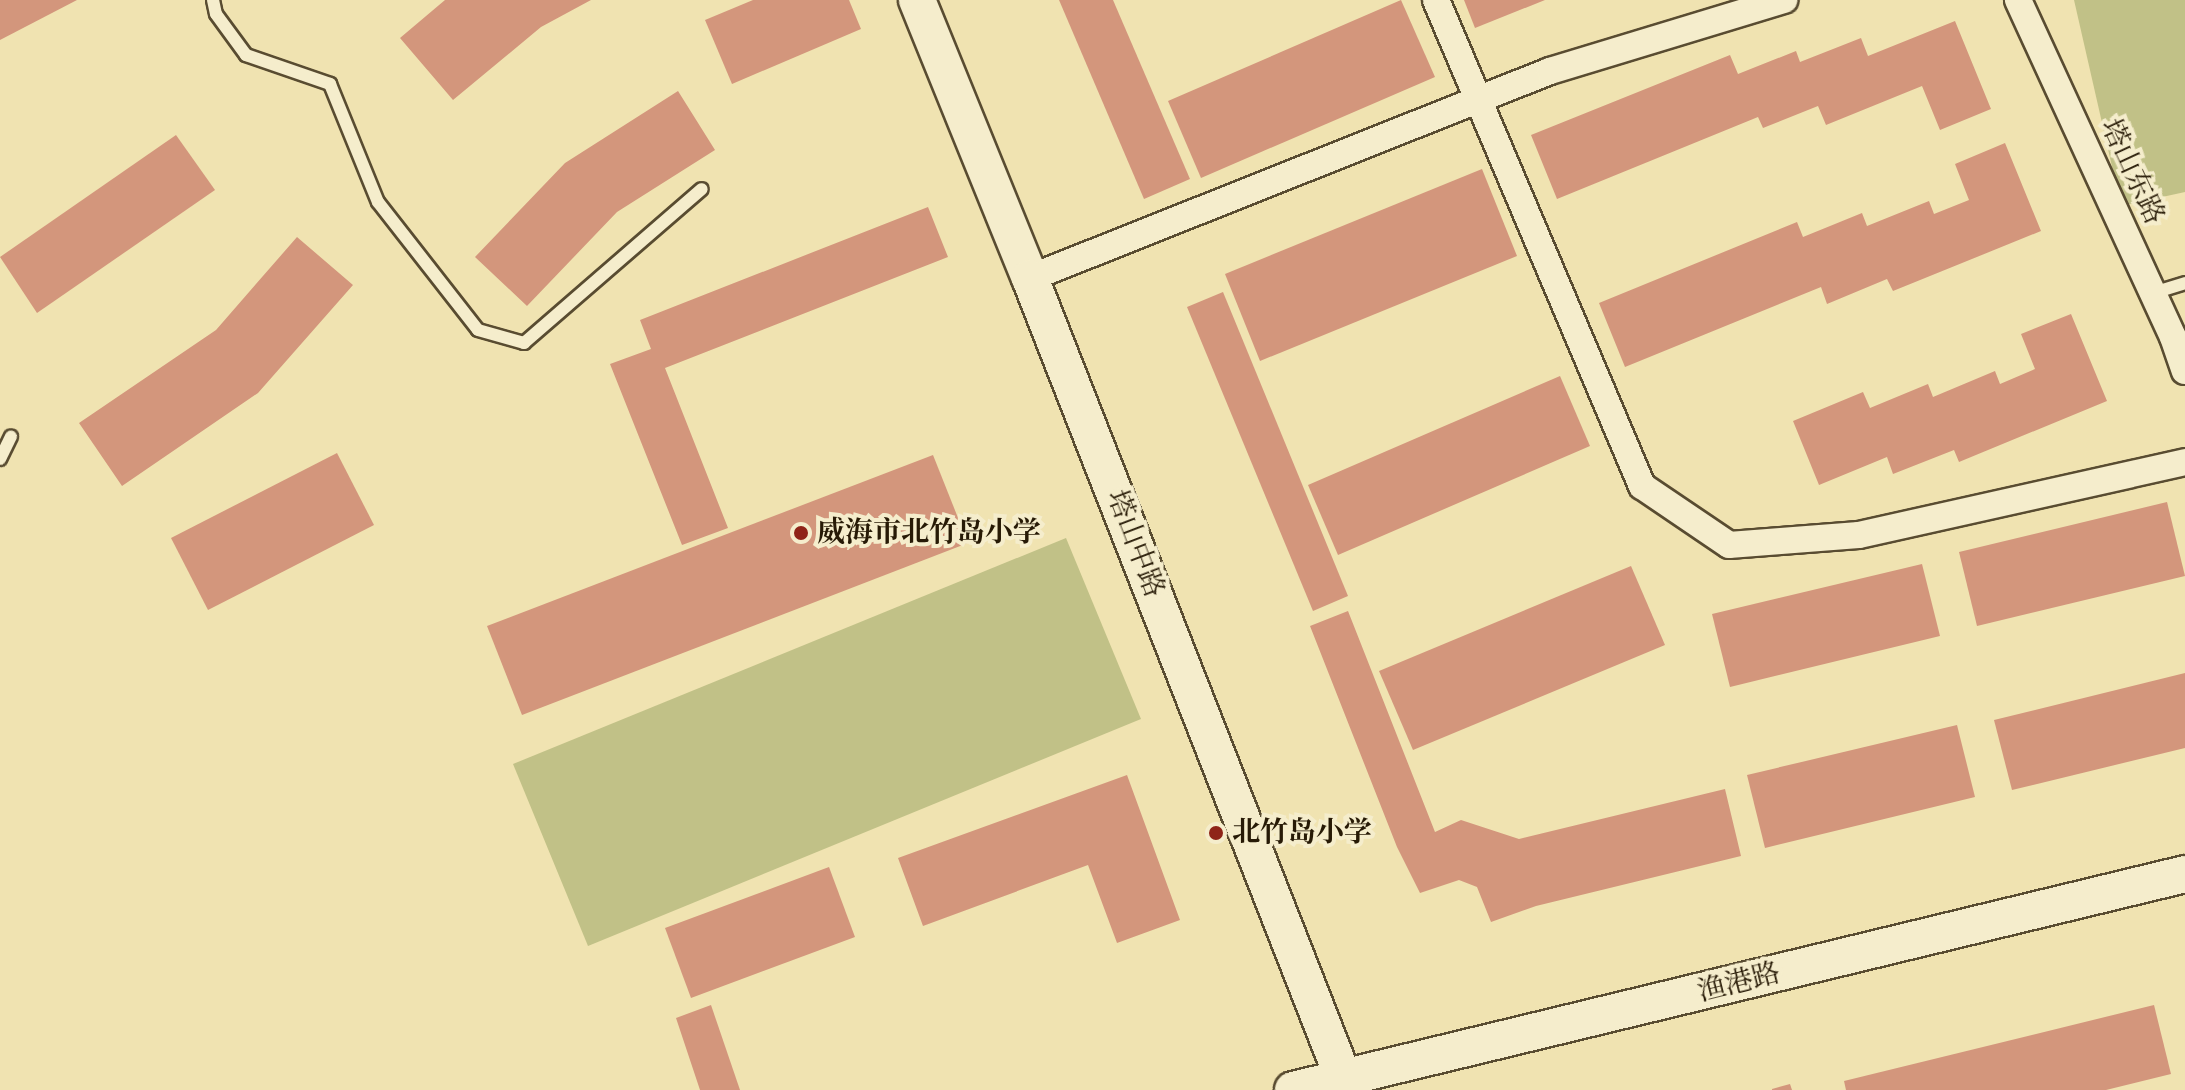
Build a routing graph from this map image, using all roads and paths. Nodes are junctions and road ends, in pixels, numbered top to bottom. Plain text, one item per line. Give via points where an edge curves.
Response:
1 (213, 0) edge
2 (917, 0) edge
3 (1436, 0) edge
4 (1784, 0) edge
5 (2018, 0) edge
6 (1478, 100) junction
7 (702, 189) dead end
8 (1030, 278) junction
9 (2185, 283) edge
10 (2153, 293) junction
11 (2185, 371) edge
12 (11, 436) dead end
13 (0, 459) edge
14 (2185, 462) edge
15 (2185, 874) edge
16 (1346, 1085) edge
17 (1293, 1090) edge

1 - 7 lane via 216,14 246,55 330,84 378,202 478,330 524,343
2 - 8 main road, 塔山中路
3 - 6 street
4 - 6 street via 1550,71
5 - 10 street, 塔山东路
6 - 8 street
6 - 14 street via 1642,486 1729,545 1859,535
8 - 16 main road, 塔山中路
9 - 10 lane
10 - 11 street, 塔山东路
12 - 13 lane
15 - 16 main road, 渔港路
16 - 17 main road, 渔港路

